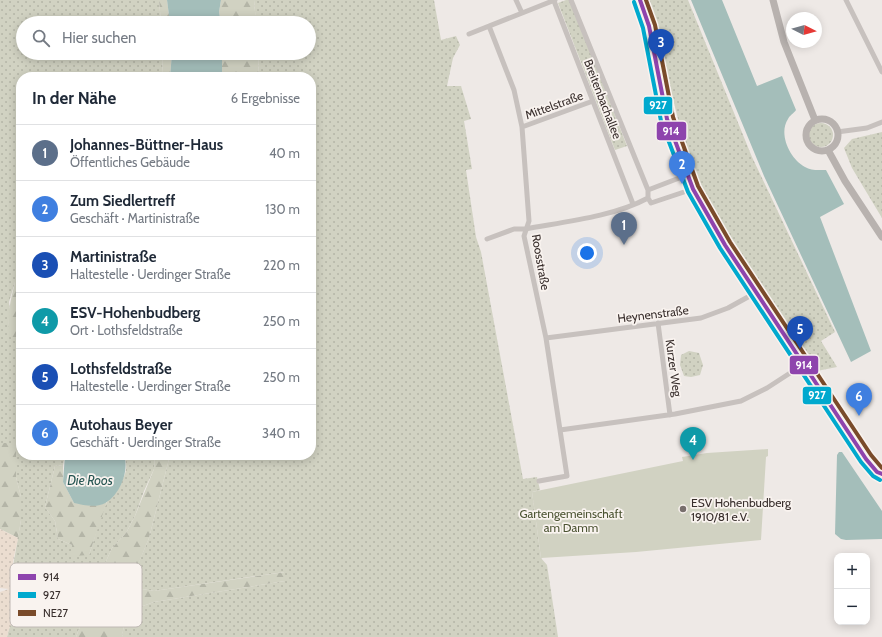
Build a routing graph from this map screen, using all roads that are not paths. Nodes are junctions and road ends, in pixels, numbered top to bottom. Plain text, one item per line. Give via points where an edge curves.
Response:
1 (516, 0) edge
2 (554, 0) edge
3 (571, 0) edge
4 (640, 0) edge
5 (773, 0) edge
6 (846, 0) edge
7 (522, 13) junction
8 (489, 26) junction
9 (469, 34) dead end
10 (882, 72) edge
11 (593, 101) junction
12 (815, 120) junction
13 (882, 122) edge
14 (522, 127) junction
15 (837, 132) junction
16 (828, 150) junction
17 (687, 174) junction
18 (693, 189) junction
19 (648, 190) junction
20 (649, 201) junction
21 (633, 204) junction
22 (525, 229) junction
23 (882, 237) edge
24 (487, 239) dead end
25 (757, 292) junction
26 (658, 323) junction
27 (546, 338) junction
28 (804, 364) junction
29 (670, 414) junction
30 (560, 430) junction
31 (882, 474) edge
32 (539, 482) dead end

1 - 7 street
2 - 7 street
2 - 11 street, Breitenbachallee
3 - 19 street, Breitenbachallee
4 - 17 street via 649,26 667,119
5 - 12 street via 784,42
6 - 10 street
7 - 8 street
8 - 9 street
8 - 14 street, Roosstraße via 514,90
11 - 14 street, Mittelstraße
11 - 21 street, Breitenbachallee
12 - 15 street via 828,121
12 - 16 street via 809,125 806,133 807,142 812,148
13 - 15 street via 867,128
14 - 22 street, Roosstraße via 529,221
15 - 16 street via 836,140
16 - 23 street
17 - 18 street
17 - 19 street
18 - 20 street
18 - 25 street via 724,245
19 - 20 street
20 - 21 street
21 - 22 street via 593,216
22 - 24 street via 514,229
22 - 27 street, Roosstraße via 524,236
25 - 26 street, Heynenstraße via 714,314
25 - 28 street
26 - 27 street, Heynenstraße
26 - 29 street, Kurzer Weg
27 - 30 street, Roosstraße
28 - 29 street via 768,388 741,401
28 - 31 street via 866,459
29 - 30 street
30 - 32 street, Roosstraße via 567,476

